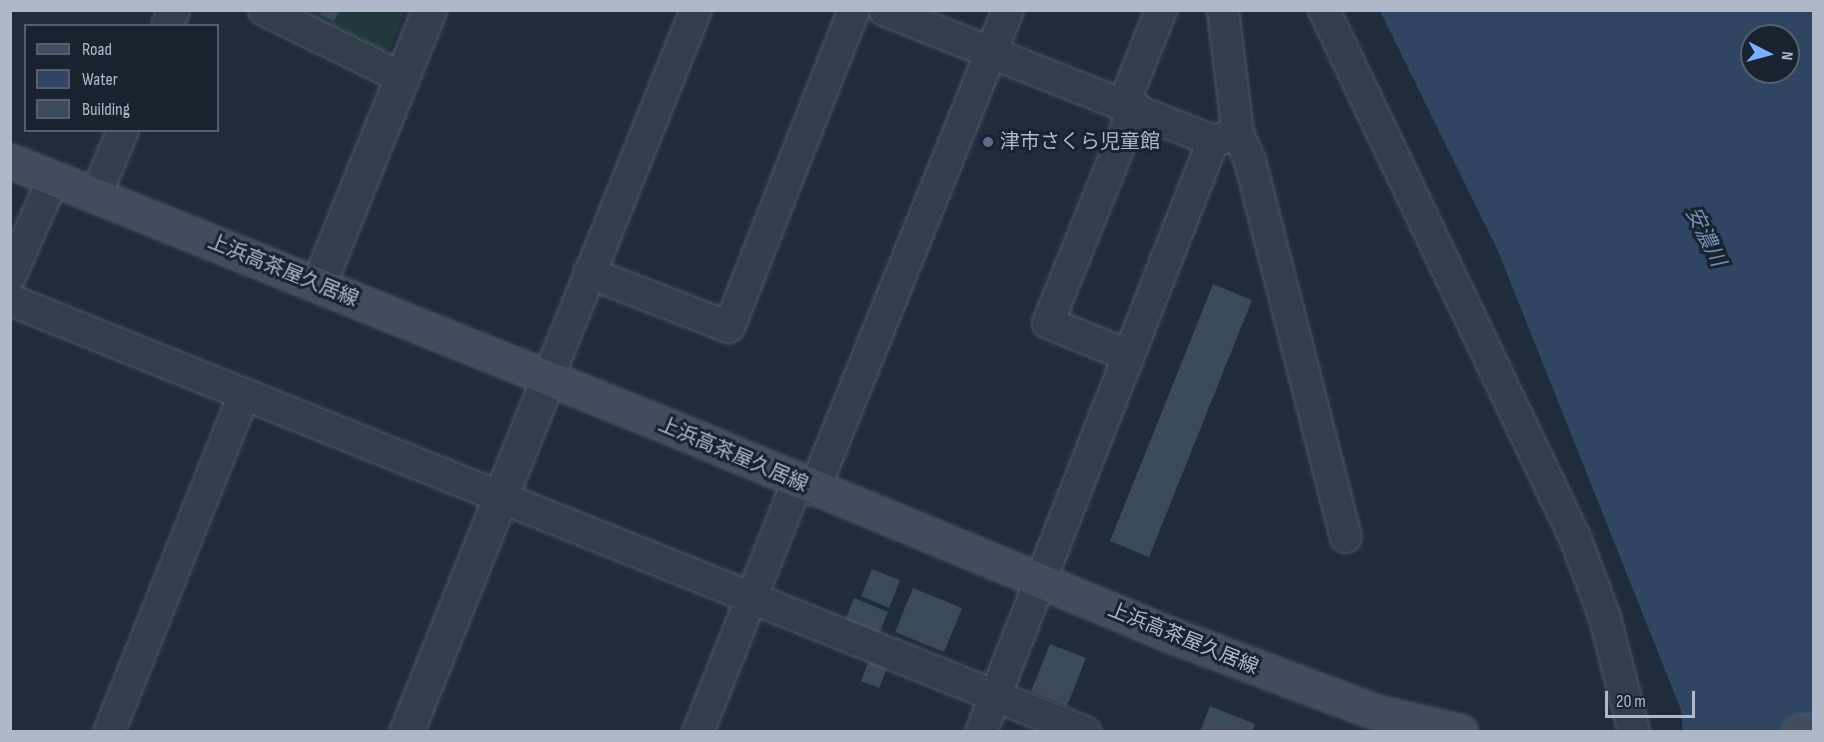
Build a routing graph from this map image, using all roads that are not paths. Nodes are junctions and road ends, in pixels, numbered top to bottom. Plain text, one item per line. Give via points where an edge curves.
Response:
1 (174, 10) edge
2 (264, 10) edge
3 (429, 10) edge
4 (696, 10) edge
5 (854, 10) edge
6 (884, 10) edge
7 (1008, 10) edge
8 (1161, 10) edge
9 (1223, 10) edge
10 (1324, 10) edge
11 (168, 24) edge
12 (992, 51) junction
13 (401, 77) junction
14 (1129, 105) junction
15 (122, 132) edge
16 (1226, 137) junction
17 (10, 161) edge
18 (52, 181) junction
19 (95, 197) junction
20 (589, 273) junction
21 (10, 277) edge
22 (318, 285) junction
23 (10, 300) edge
24 (1127, 355) junction
25 (548, 378) junction
26 (244, 394) junction
27 (806, 485) junction
28 (500, 497) junction
29 (1346, 537) dead end
30 (1039, 580) junction
31 (752, 596) junction
32 (996, 696) junction
33 (1814, 730) edge
34 (109, 732) edge
35 (406, 732) edge
36 (698, 732) edge
37 (981, 732) edge
38 (1085, 732) edge
39 (1461, 732) edge
40 (1634, 732) edge
41 (1799, 732) edge

1 - 11 street
2 - 13 street
3 - 13 street
4 - 20 street
5 - 20 street via 729,327
6 - 12 street
7 - 12 street
8 - 14 street
9 - 16 street
10 - 40 street via 1567,518 1605,618
12 - 14 street
12 - 27 street
13 - 22 street
14 - 16 street
14 - 24 street via 1048,323
15 - 19 street
16 - 24 street
16 - 29 street via 1250,160
17 - 18 main road, 上浜高茶屋久居線
18 - 19 main road, 上浜高茶屋久居線
18 - 21 street
19 - 22 main road, 上浜高茶屋久居線
20 - 25 street
22 - 25 main road, 上浜高茶屋久居線
23 - 26 street
24 - 30 street via 1127,368
25 - 27 main road, 上浜高茶屋久居線
25 - 28 street
26 - 28 street
26 - 34 street
27 - 30 main road, 上浜高茶屋久居線
27 - 31 street
28 - 31 street
28 - 35 street
30 - 32 street
30 - 39 main road, 上浜高茶屋久居線 via 1344,700
31 - 32 street
31 - 36 street
32 - 37 street
32 - 38 street
33 - 41 main road

